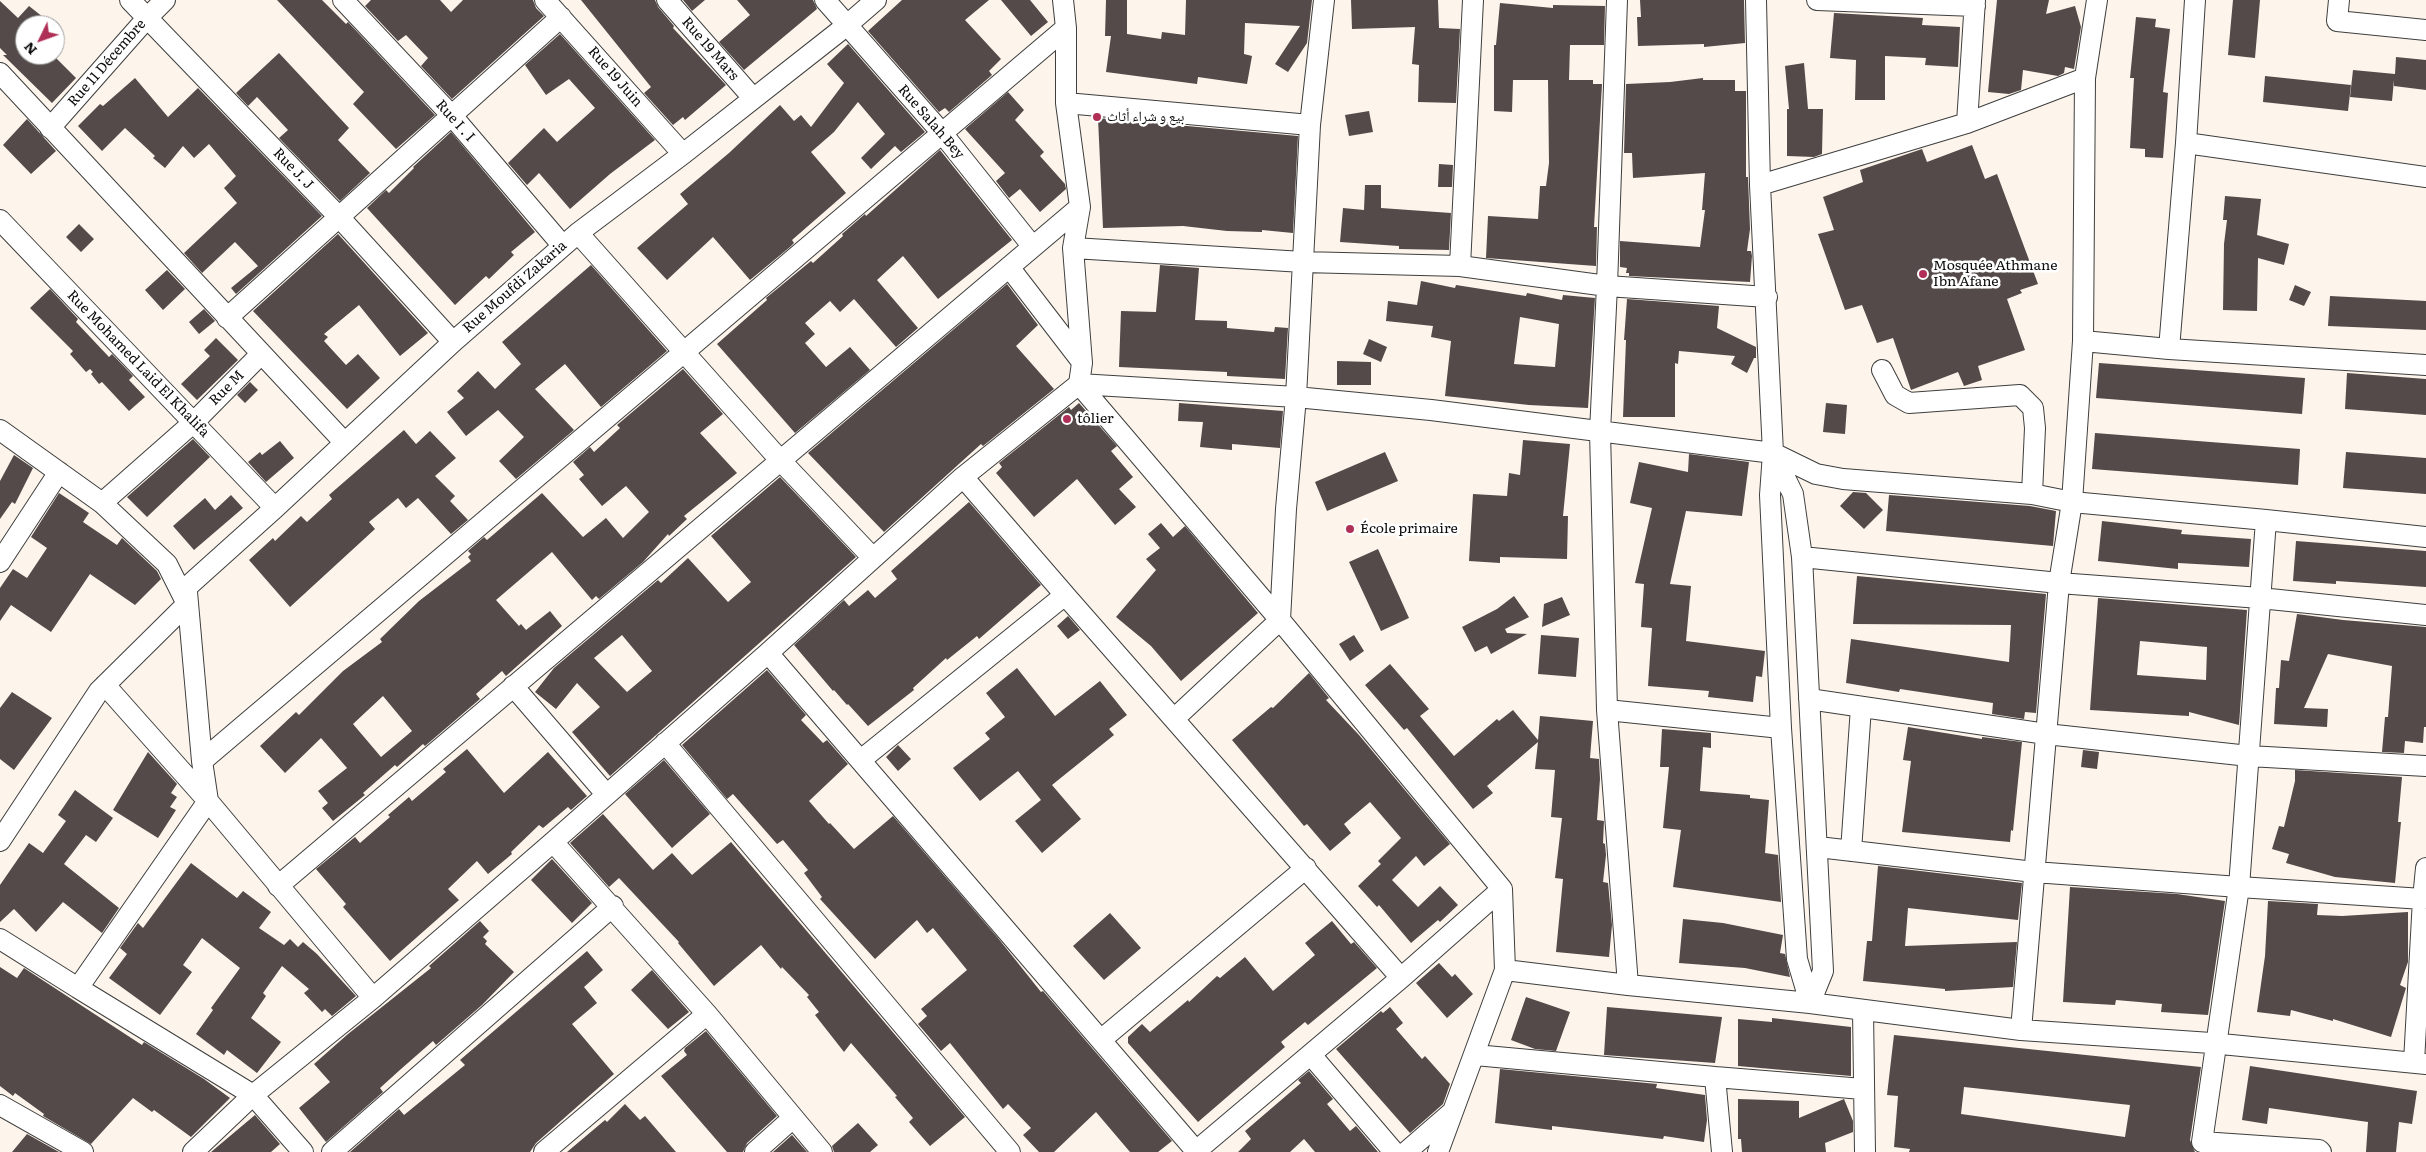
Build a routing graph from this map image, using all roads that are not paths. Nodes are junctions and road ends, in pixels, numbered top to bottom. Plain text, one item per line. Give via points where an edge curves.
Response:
1 (130, 0) edge
2 (165, 0) edge
3 (343, 0) edge
4 (545, 0) edge
5 (667, 0) edge
6 (825, 0) edge
7 (876, 0) edge
8 (1063, 0) edge
9 (1324, 0) edge
10 (1473, 0) edge
11 (1617, 0) edge
12 (1756, 0) edge
13 (1817, 0) edge
14 (2097, 0) edge
15 (2195, 0) edge
16 (2339, 0) edge
17 (1975, 3) edge
18 (148, 16) junction
19 (561, 16) junction
20 (846, 26) junction
21 (1066, 28) junction
22 (2426, 30) edge
23 (0, 73) edge
24 (2085, 78) junction
25 (753, 98) junction
26 (1066, 103) junction
27 (453, 116) junction
28 (1967, 123) junction
29 (1310, 125) junction
30 (50, 128) junction
31 (942, 133) junction
32 (2186, 143) junction
33 (683, 154) junction
34 (2426, 177) edge
35 (1760, 184) junction
36 (1080, 207) junction
37 (340, 218) junction
38 (0, 220) edge
39 (571, 239) junction
40 (1032, 247) junction
41 (1073, 248) junction
42 (1303, 262) junction
43 (1460, 266) junction
44 (1009, 267) junction
45 (1607, 286) junction
46 (1767, 297) junction
47 (227, 318) junction
48 (2083, 341) junction
49 (453, 342) junction
50 (2169, 349) junction
51 (684, 352) junction
52 (261, 354) junction
53 (1082, 363) junction
54 (2426, 365) edge
55 (1882, 370) dead end
56 (1080, 384) junction
57 (1296, 397) junction
58 (194, 422) junction
59 (0, 430) edge
60 (1600, 432) junction
61 (344, 442) junction
62 (1773, 452) junction
63 (780, 460) junction
64 (59, 472) junction
65 (963, 477) junction
66 (2032, 494) junction
67 (2072, 502) junction
68 (102, 504) junction
69 (275, 508) junction
70 (2266, 520) junction
71 (2426, 537) edge
72 (1802, 557) junction
73 (873, 558) junction
74 (0, 562) edge
75 (2059, 583) junction
76 (1065, 594) junction
77 (187, 596) junction
78 (2260, 598) junction
79 (2426, 615) edge
80 (1280, 620) junction
81 (768, 653) junction
82 (105, 685) junction
83 (513, 686) junction
84 (1809, 699) junction
85 (1861, 707) junction
86 (1607, 710) junction
87 (1175, 718) junction
88 (1781, 728) junction
89 (2046, 734) junction
90 (665, 744) junction
91 (2249, 756) junction
92 (862, 759) junction
93 (202, 761) junction
94 (2426, 766) edge
95 (606, 794) junction
96 (208, 801) junction
97 (0, 841) edge
98 (553, 842) junction
99 (1818, 848) junction
100 (1851, 851) junction
101 (1306, 868) junction
102 (2426, 868) edge
103 (2034, 872) junction
104 (278, 886) junction
105 (2240, 887) junction
106 (1502, 889) junction
107 (2423, 899) junction
108 (613, 906) junction
109 (0, 939) edge
110 (1506, 970) junction
111 (1401, 978) junction
112 (1628, 985) junction
113 (78, 988) junction
114 (373, 998) junction
115 (1810, 1003) junction
116 (1863, 1010) junction
117 (707, 1014) junction
118 (2021, 1030) junction
119 (1102, 1039) junction
120 (2216, 1044) junction
121 (1311, 1055) junction
122 (1475, 1055) junction
123 (2420, 1063) edge
124 (1715, 1077) junction
125 (1863, 1090) junction
126 (253, 1095) junction
127 (0, 1105) edge
128 (1454, 1110) junction
129 (793, 1118) junction
130 (2202, 1147) edge
131 (83, 1152) edge
132 (193, 1152) edge
133 (302, 1152) edge
134 (332, 1152) edge
135 (544, 1152) edge
136 (755, 1152) edge
137 (822, 1152) edge
138 (1010, 1152) edge
139 (1196, 1152) edge
140 (1394, 1152) edge
141 (1406, 1152) edge
142 (1438, 1152) edge
143 (1722, 1152) edge
144 (1865, 1152) edge
145 (2321, 1152) edge

1 - 18 street, Rue J. J
2 - 18 street, Rue 11 Décembre
3 - 27 street, Rue I . I
4 - 19 street, Rue 19 Juin
5 - 25 street, Rue 19 Mars
6 - 20 street, Rue Salah Bey
7 - 20 street, Rue Moufdi Zakaria
8 - 21 street
9 - 29 street
10 - 43 street
11 - 45 street
12 - 35 street
13 - 17 street
14 - 24 street
15 - 32 street
16 - 22 street via 2337,21
17 - 28 street
18 - 30 street, Rue 11 Décembre
18 - 37 street, Rue J. J
19 - 27 street
19 - 33 street, Rue 19 Juin
20 - 25 street, Rue Moufdi Zakaria
20 - 31 street, Rue Salah Bey
21 - 26 street
21 - 31 street
23 - 30 street
24 - 28 street
24 - 48 street
25 - 33 street, Rue Moufdi Zakaria
26 - 29 street
26 - 36 street
27 - 37 street
27 - 39 street, Rue I . I
28 - 35 street
29 - 42 street
30 - 47 street
31 - 40 street, Rue Salah Bey
31 - 51 street
32 - 34 street
32 - 50 street
33 - 39 street, Rue Moufdi Zakaria
35 - 46 street
36 - 40 street
36 - 41 street
37 - 47 street
37 - 49 street, Rue J. J
38 - 58 street, Rue Mohamed Laid El Khalifa
39 - 49 street, Rue Moufdi Zakaria
39 - 51 street, Rue I . I
40 - 44 street
41 - 42 street
41 - 53 street
42 - 43 street
42 - 57 street
43 - 45 street
44 - 53 street
44 - 63 street
45 - 46 street
45 - 60 street
46 - 62 street
47 - 52 street
48 - 50 street
48 - 67 street
49 - 61 street, Rue Moufdi Zakaria
50 - 54 street
51 - 63 street, Rue I . I
51 - 93 street
52 - 58 street, Rue M
52 - 61 street
53 - 56 street
55 - 66 street via 1895,395 1910,403 2020,395 2033,408
56 - 57 street
56 - 65 street
56 - 80 street
57 - 60 street via 1431,410
57 - 80 street
58 - 68 street, Rue M
58 - 69 street, Rue Mohamed Laid El Khalifa
59 - 64 street
60 - 62 street
60 - 86 street
61 - 69 street, Rue Moufdi Zakaria
62 - 66 street via 1816,474 1843,479
62 - 72 street via 1793,494
62 - 88 street via 1770,496
63 - 73 street, Rue I . I
63 - 83 street
64 - 68 street
64 - 74 street
65 - 73 street
65 - 76 street
66 - 67 street
67 - 70 street
67 - 75 street
68 - 77 street via 167,564
69 - 77 street, Rue Moufdi Zakaria
70 - 71 street
70 - 78 street
72 - 75 street
72 - 84 street
73 - 81 street
75 - 78 street
75 - 89 street
76 - 87 street
76 - 92 street
77 - 82 street, Rue Moufdi Zakaria
77 - 93 street
78 - 79 street
78 - 91 street
80 - 87 street
80 - 106 street
81 - 90 street
81 - 92 street
82 - 96 street
82 - 97 street, Rue Moufdi Zakaria
83 - 95 street
83 - 104 street
84 - 85 street
84 - 99 street
85 - 89 street
85 - 100 street
86 - 88 street
86 - 112 street
87 - 101 street
88 - 115 street via 1797,959
89 - 91 street
89 - 103 street
90 - 95 street
90 - 138 street
91 - 94 street
91 - 105 street
92 - 119 street
93 - 96 street
95 - 98 street
96 - 104 street
96 - 113 street
98 - 108 street
98 - 114 street
99 - 100 street
99 - 115 street via 1823,971
100 - 103 street
101 - 111 street
101 - 119 street
102 - 107 street
103 - 105 street
103 - 118 street
104 - 114 street
105 - 107 street
105 - 120 street
106 - 110 street
106 - 111 street
107 - 123 street
108 - 117 street
108 - 134 street
109 - 113 street
110 - 112 street
110 - 122 street
111 - 121 street
112 - 115 street
113 - 126 street
114 - 126 street
115 - 116 street
116 - 118 street
116 - 125 street
117 - 129 street
117 - 135 street
118 - 120 street
119 - 139 street
120 - 123 street
120 - 130 street
121 - 139 street
121 - 140 street
122 - 124 street
122 - 128 street
124 - 125 street
124 - 143 street
125 - 144 street
126 - 132 street
126 - 133 street
127 - 131 street
128 - 141 street
128 - 142 street
129 - 136 street
129 - 137 street
130 - 145 street

